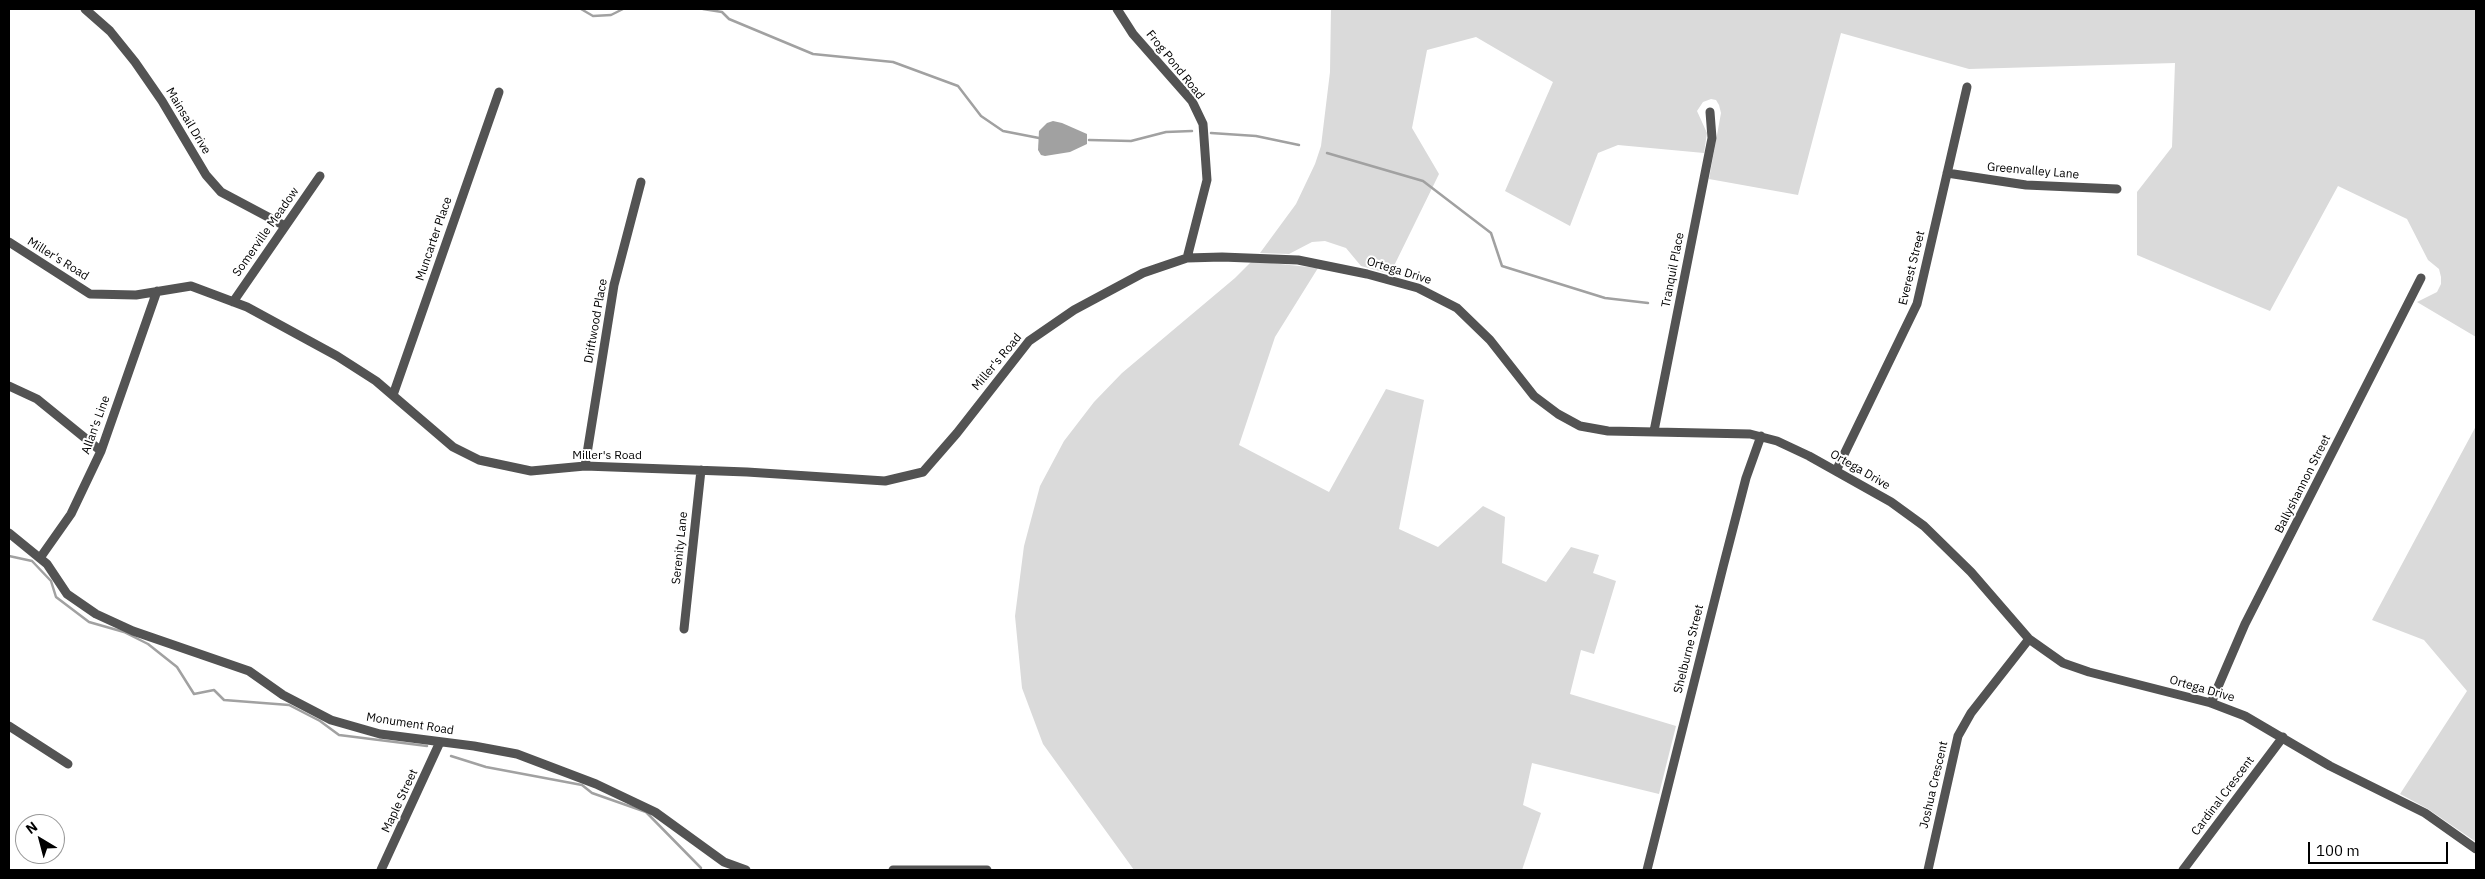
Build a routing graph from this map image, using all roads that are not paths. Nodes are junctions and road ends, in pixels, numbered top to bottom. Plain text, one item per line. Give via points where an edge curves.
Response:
1 (85, 9) edge
2 (1117, 9) edge
3 (1967, 87) dead end
4 (499, 92) dead end
5 (1710, 112) dead end
6 (1947, 173) junction
7 (320, 176) dead end
8 (642, 182) dead end
9 (2117, 189) dead end
10 (285, 226) junction
11 (9, 242) edge
12 (1187, 258) junction
13 (2422, 278) dead end
14 (157, 291) junction
15 (233, 302) junction
16 (9, 386) edge
17 (393, 395) junction
18 (1654, 431) junction
19 (1761, 436) junction
20 (101, 452) junction
21 (585, 466) junction
22 (700, 470) junction
23 (1836, 471) junction
24 (9, 533) edge
25 (40, 558) junction
26 (684, 629) dead end
27 (2029, 639) junction
28 (2211, 702) junction
29 (9, 726) edge
30 (2282, 737) junction
31 (440, 742) junction
32 (68, 764) dead end
33 (2476, 848) edge
34 (724, 862) junction
35 (381, 870) edge
36 (720, 870) edge
37 (746, 870) edge
38 (893, 870) edge
39 (987, 870) edge
40 (1648, 870) edge
41 (1928, 870) edge
42 (2183, 870) edge

1 - 10 street, Mainsail Drive via 110,31 135,62 206,175 221,192
2 - 12 street, Frog Pond Road via 1133,34 1192,101 1203,124 1207,180
3 - 6 street, Everest Street
4 - 17 street, Muncarter Place
5 - 18 street, Tranquil Place via 1712,138
6 - 9 street, Greenvalley Lane via 2026,185
6 - 23 street, Everest Street via 1915,311
7 - 10 street, Somerville Meadow
8 - 21 street, Driftwood Place via 614,285
10 - 15 street, Somerville Meadow
11 - 14 street, Miller's Road via 90,294 136,295
12 - 18 street, Ortega Drive via 1305,261 1418,288 1470,318 1534,396 1558,414 1592,429
12 - 22 street, Miller's Road via 1143,273 1100,295 1029,341 957,434 923,472 885,481
13 - 28 street, Ballyshannon Street via 2245,624
14 - 15 street, Miller's Road via 191,286
14 - 20 street, Allan's Line
15 - 17 street, Miller's Road via 337,356
16 - 20 street via 37,399
17 - 21 street, Miller's Road via 453,446 478,460 531,471
18 - 19 street, Ortega Drive via 1738,432
19 - 23 street, Ortega Drive
19 - 40 street, Shelburne Street via 1744,485
20 - 25 street, Allan's Line via 71,514
21 - 22 street, Miller's Road
22 - 26 street, Serenity Lane
23 - 27 street, Ortega Drive via 1891,502 1930,530 1972,572
24 - 25 street, Monument Road
25 - 31 street, Monument Road via 67,594 96,614 133,631 249,671 283,695 331,720 380,734
27 - 28 street, Ortega Drive via 2052,656 2075,667
27 - 41 street, Joshua Crescent via 1970,713 1958,736
28 - 30 street, Ortega Drive
29 - 32 street
30 - 33 street, Ortega Drive via 2330,766 2425,813
30 - 42 street, Cardinal Crescent
31 - 34 street, Monument Road via 517,754 596,784 655,812
31 - 35 street, Maple Street
34 - 36 street
34 - 37 street, Monument Road
38 - 39 street

